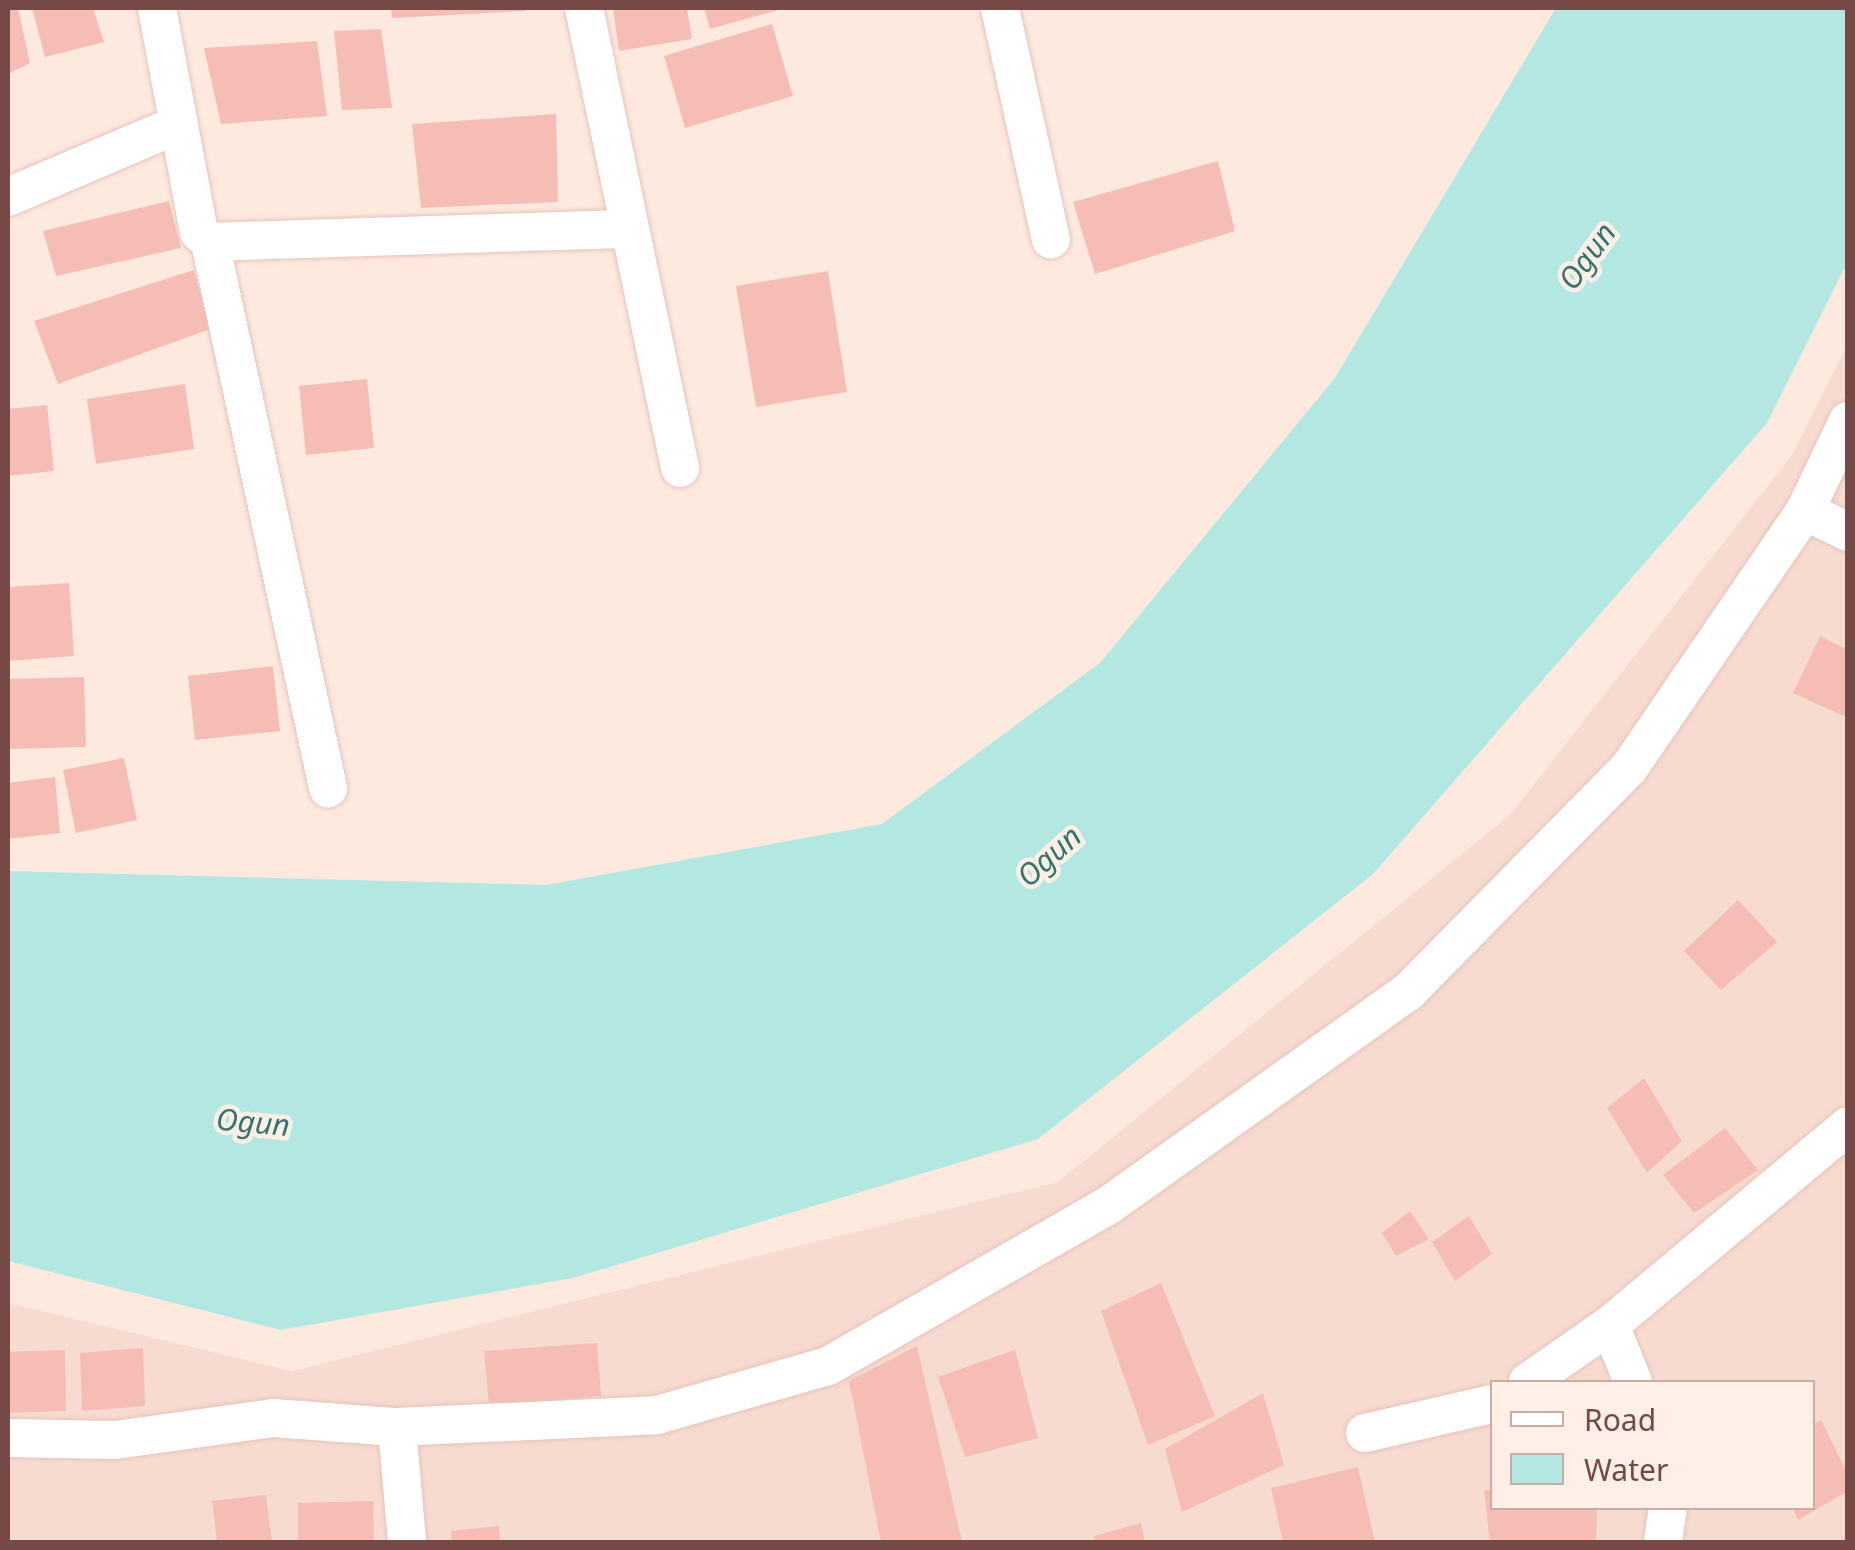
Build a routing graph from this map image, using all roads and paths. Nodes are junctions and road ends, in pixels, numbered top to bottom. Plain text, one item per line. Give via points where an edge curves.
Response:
1 (157, 8) edge
2 (584, 8) edge
3 (1000, 8) edge
4 (177, 125) junction
5 (8, 197) edge
6 (629, 229) junction
7 (1051, 239) dead end
8 (210, 242) junction
9 (1848, 422) edge
10 (680, 468) dead end
11 (1805, 511) junction
12 (1848, 532) edge
13 (328, 788) dead end
14 (1848, 1126) edge
15 (1610, 1324) junction
16 (1531, 1380) edge
17 (1632, 1380) edge
18 (1490, 1404) edge
19 (397, 1427) junction
20 (1366, 1433) dead end
21 (8, 1438) edge
22 (1668, 1510) edge
23 (407, 1542) edge
24 (1663, 1542) edge

1 - 4 street
2 - 6 street
3 - 7 street
4 - 5 street
4 - 8 street via 199,232
6 - 8 street
6 - 10 street
8 - 13 street
9 - 11 street
11 - 12 street
11 - 19 street via 1628,768 1409,991 1110,1205 828,1366 657,1415
14 - 15 street
15 - 16 street
15 - 17 street
18 - 20 street
19 - 21 street via 273,1418 114,1440
19 - 23 street
22 - 24 street

